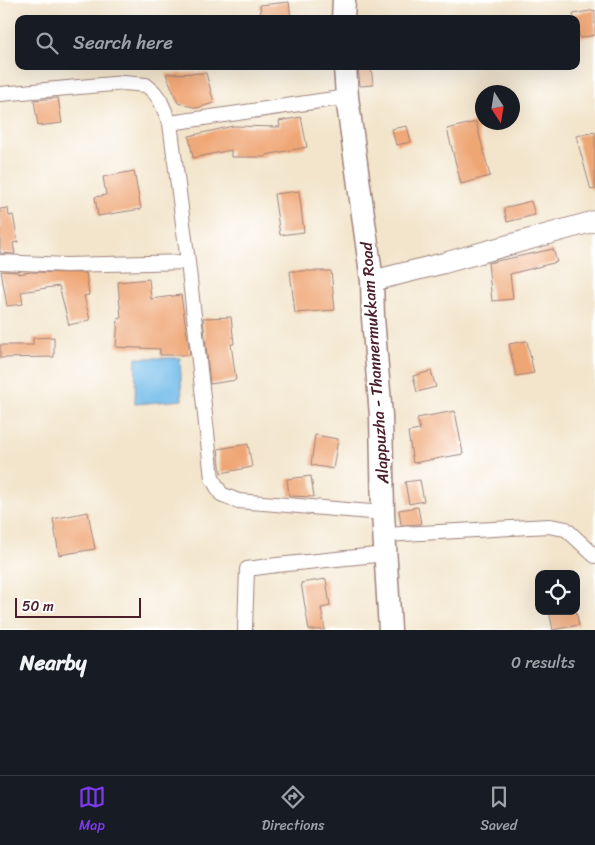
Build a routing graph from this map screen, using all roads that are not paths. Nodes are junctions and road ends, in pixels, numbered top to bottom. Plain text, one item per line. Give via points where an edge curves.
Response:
1 (344, 0) edge
2 (343, 15) edge
3 (345, 70) edge
4 (0, 94) edge
5 (347, 97) junction
6 (170, 123) junction
7 (595, 221) edge
8 (0, 262) edge
9 (188, 262) junction
10 (372, 281) junction
11 (383, 513) junction
12 (385, 545) junction
13 (595, 556) edge
14 (245, 630) edge
15 (390, 630) edge

1 - 2 main road
3 - 5 main road, Alappuzha - Thannermukkam Road
4 - 6 street via 97,84 141,84 158,96
5 - 6 street
5 - 10 main road, Alappuzha - Thannermukkam Road
6 - 9 street
7 - 10 main road
8 - 9 street via 66,265
9 - 11 street via 212,478 221,494 238,501
10 - 11 main road, Alappuzha - Thannermukkam Road via 381,416
11 - 12 main road, Alappuzha - Thannermukkam Road
12 - 13 street via 549,526 566,529
12 - 14 street via 247,569
12 - 15 main road, Alappuzha - Thannermukkam Road

